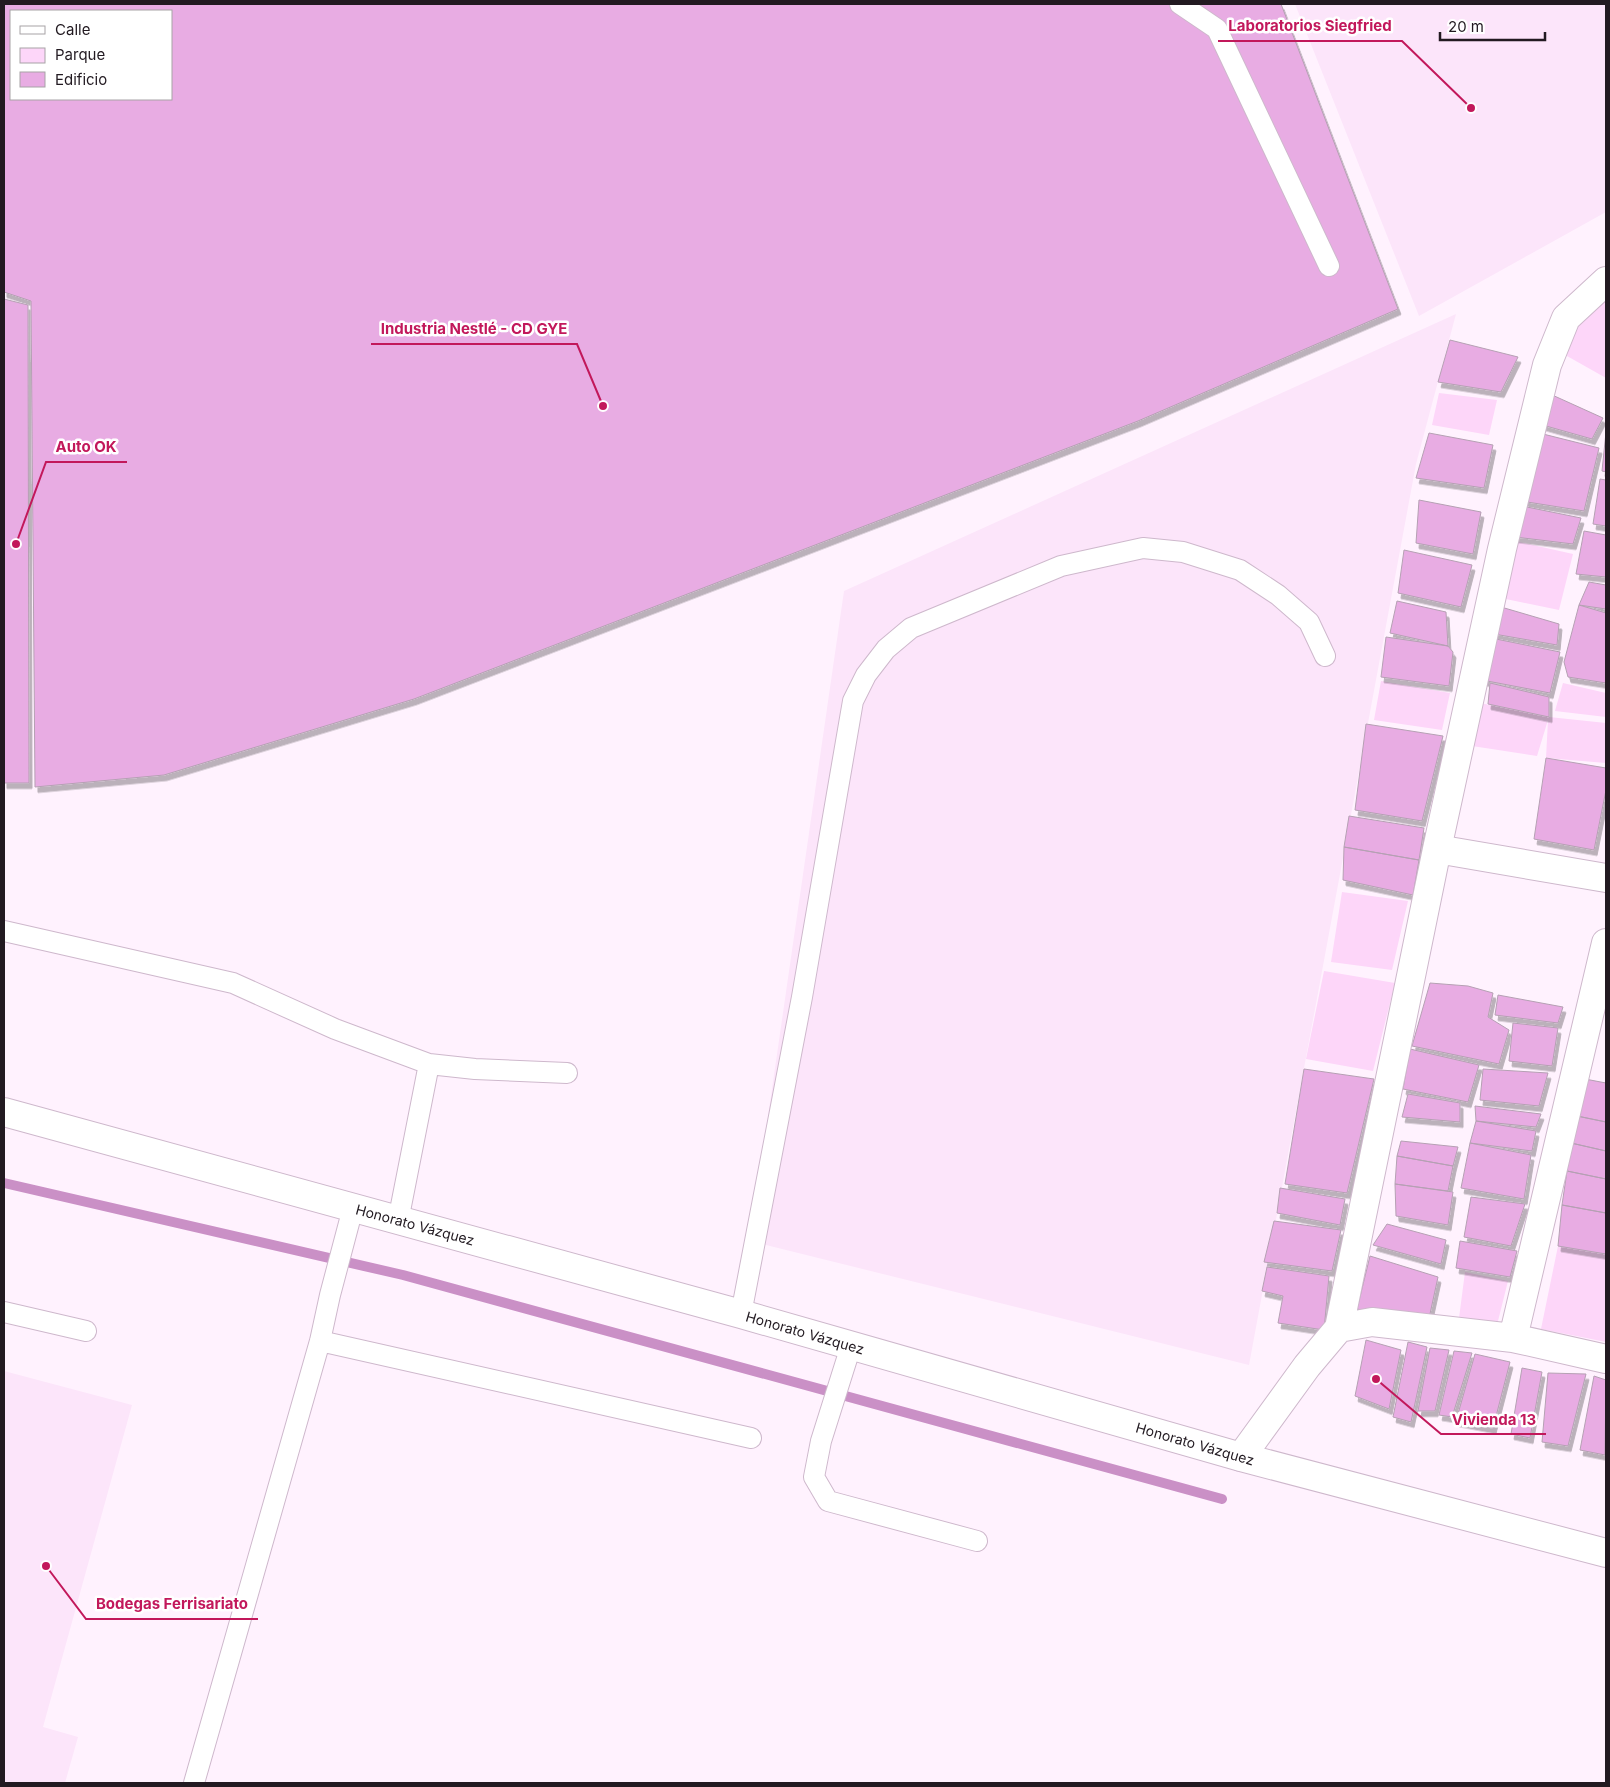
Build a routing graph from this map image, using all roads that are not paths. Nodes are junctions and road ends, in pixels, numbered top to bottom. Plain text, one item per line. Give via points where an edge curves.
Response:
1 (1180, 4) edge
2 (1329, 266) dead end
3 (1606, 281) edge
4 (1325, 656) dead end
5 (1437, 849) junction
6 (1606, 878) edge
7 (4, 931) edge
8 (1606, 943) edge
9 (429, 1064) junction
10 (567, 1073) dead end
11 (4, 1112) edge
12 (353, 1208) junction
13 (398, 1221) junction
14 (4, 1312) edge
15 (741, 1314) junction
16 (1339, 1328) junction
17 (86, 1331) dead end
18 (1513, 1338) junction
19 (320, 1341) junction
20 (851, 1346) junction
21 (1606, 1359) edge
22 (751, 1438) dead end
23 (1240, 1457) junction
24 (977, 1540) dead end
25 (1606, 1553) edge
26 (194, 1783) edge

1 - 2 lane via 1217,29
3 - 5 street via 1566,318 1547,366 1502,548
4 - 15 lane via 1309,622 1278,595 1240,570 1183,552 1143,548 1061,566 911,628 886,649 866,675 853,701 802,998
5 - 6 street
5 - 16 street
7 - 9 lane via 233,983 335,1029
8 - 18 street
9 - 10 lane
9 - 13 lane
11 - 12 street, Honorato Vázquez
12 - 13 street, Honorato Vázquez
12 - 19 lane
13 - 15 street, Honorato Vázquez
14 - 17 lane
15 - 20 street, Honorato Vázquez
16 - 18 street via 1372,1322
16 - 23 street via 1306,1366
18 - 21 street
19 - 22 lane
19 - 26 lane
20 - 23 street, Honorato Vázquez
20 - 24 lane via 821,1441 814,1477 828,1501
23 - 25 street, Honorato Vázquez

